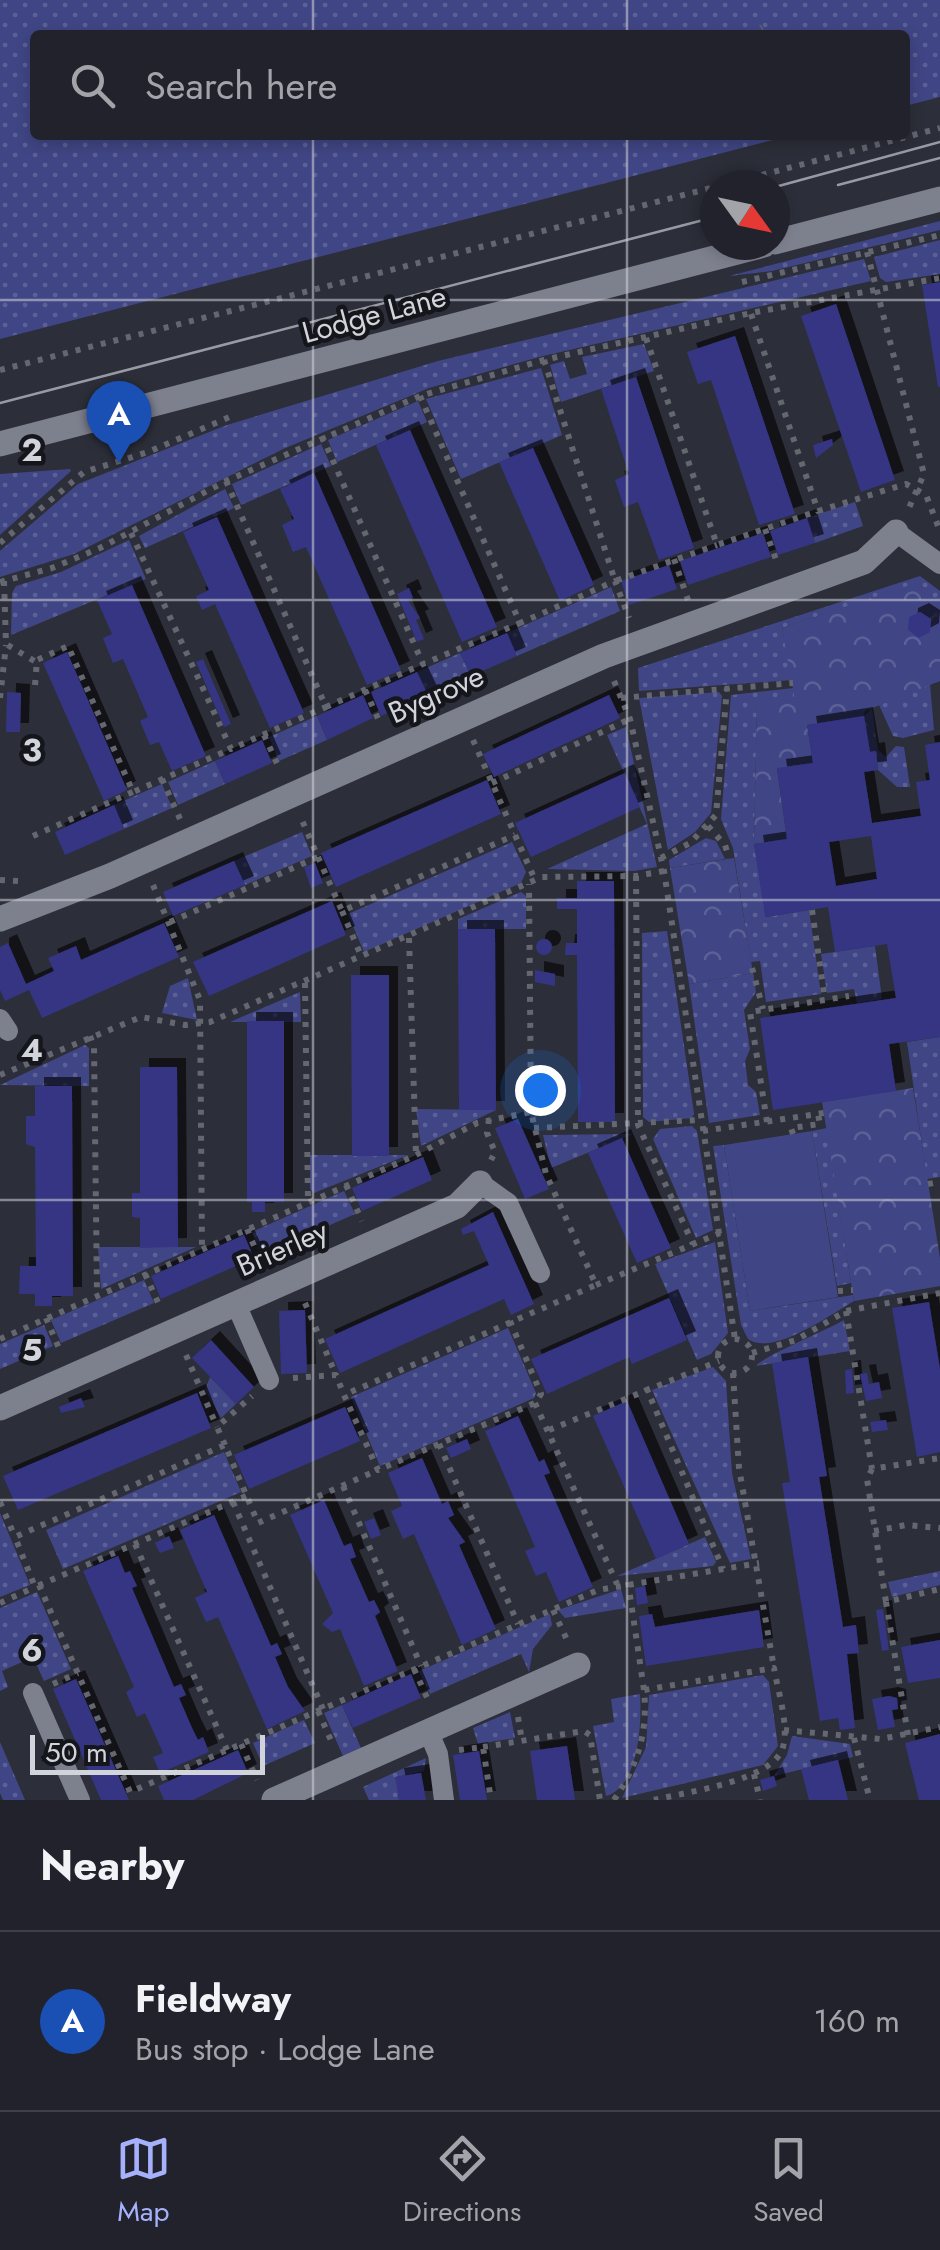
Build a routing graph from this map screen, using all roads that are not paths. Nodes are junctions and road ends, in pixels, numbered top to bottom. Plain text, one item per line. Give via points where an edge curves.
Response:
1 (940, 199) edge
2 (790, 238) edge
3 (706, 260) edge
4 (0, 444) edge
5 (896, 532) joint
6 (940, 564) edge
7 (0, 920) edge
8 (480, 1182) joint
9 (540, 1273) dead end
10 (236, 1304) junction
11 (269, 1380) dead end
12 (0, 1408) edge
13 (578, 1665) dead end
14 (33, 1693) dead end
15 (433, 1743) junction
16 (267, 1793) edge
17 (80, 1800) edge
18 (444, 1800) edge

1 - 2 street
3 - 4 street, Lodge Lane
5 - 6 lane
5 - 7 street, Bygrove via 864,562 604,656
8 - 9 lane via 508,1202
8 - 10 street, Brierley via 457,1206
10 - 11 lane
10 - 12 street, Brierley
13 - 15 street
14 - 17 lane
15 - 16 street
15 - 18 lane

